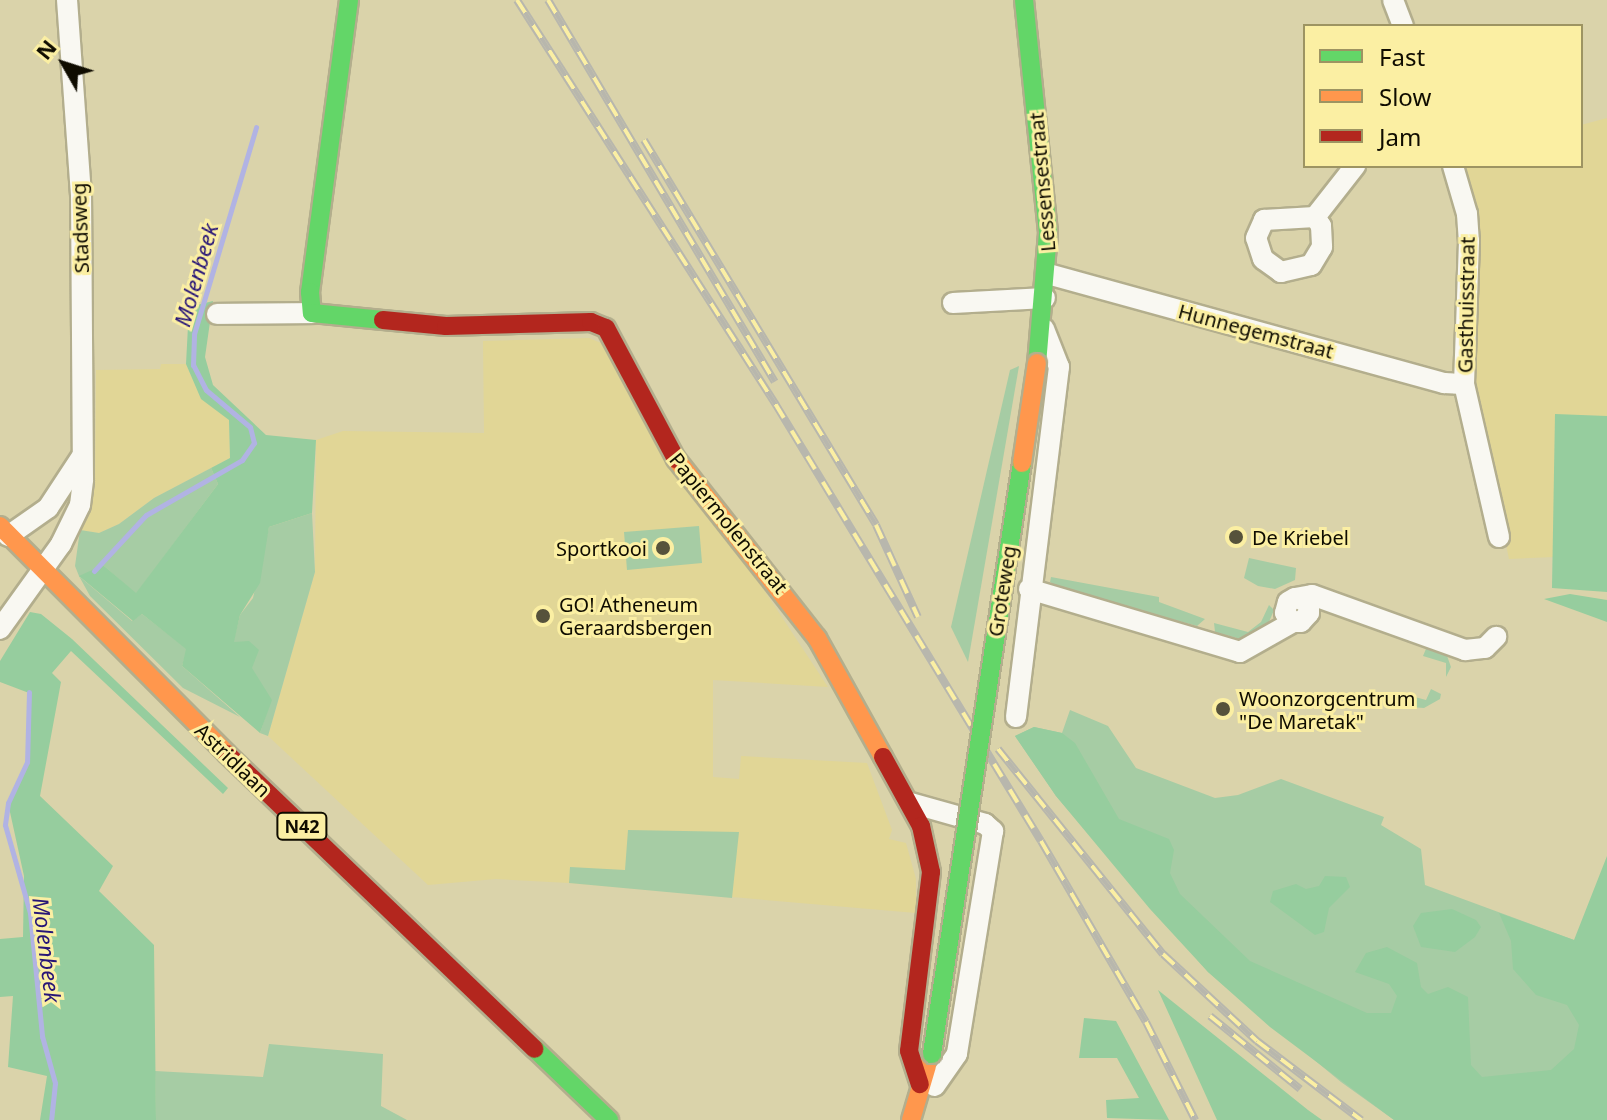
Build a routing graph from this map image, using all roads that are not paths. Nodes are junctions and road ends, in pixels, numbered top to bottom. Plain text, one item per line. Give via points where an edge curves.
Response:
1 (67, 0) edge
2 (349, 0) edge
3 (1024, 0) edge
4 (1393, 0) edge
5 (1402, 24) edge
6 (1353, 168) edge
7 (1454, 168) edge
8 (1315, 217) junction
9 (1048, 274) junction
10 (1045, 298) junction
11 (953, 303) dead end
12 (312, 313) junction
13 (217, 314) dead end
14 (1044, 329) junction
15 (1037, 363) joint
16 (1464, 384) junction
17 (82, 456) junction
18 (4, 531) edge
19 (1499, 537) dead end
20 (40, 570) junction
21 (1029, 589) junction
22 (0, 629) edge
23 (1496, 637) dead end
24 (1016, 717) dead end
25 (911, 803) junction
26 (927, 1085) junction
27 (609, 1120) edge
28 (911, 1120) edge
29 (930, 1120) edge

1 - 17 street, Stadsweg via 81,195
2 - 12 main road via 310,292
3 - 9 main road, Lessensestraat
4 - 5 street
6 - 8 street
7 - 16 street, Gasthuisstraat via 1469,241
8 - 8 street via 1322,247 1302,271 1271,267 1258,249 1264,220
9 - 10 main road, Lessensestraat
9 - 16 street, Hunnegemstraat via 1444,383
10 - 11 street
10 - 14 main road, Lessensestraat
12 - 13 street, Papiermolenstraat
12 - 25 main road, Papiermolenstraat via 446,326 591,322 606,328 669,450 787,596
14 - 15 main road, Lessensestraat
14 - 21 street, Groteweg via 1059,367
15 - 26 main road, Groteweg, bridge
16 - 19 street, Gasthuisstraat
17 - 18 street via 48,508
17 - 20 street, Stadsweg via 80,505
18 - 20 main road, Astridlaan / N42
20 - 22 street, Stadsweg
20 - 27 main road, Astridlaan / N42
21 - 23 street, Groteweg via 1240,652 1293,615 1326,600 1465,650 1485,648
21 - 24 street, Groteweg
25 - 26 main road, Groteweg via 931,872 909,1051
25 - 26 street, Groteweg via 985,824 993,831 957,1054
26 - 28 main road, Groteweg
26 - 29 main road, Groteweg

